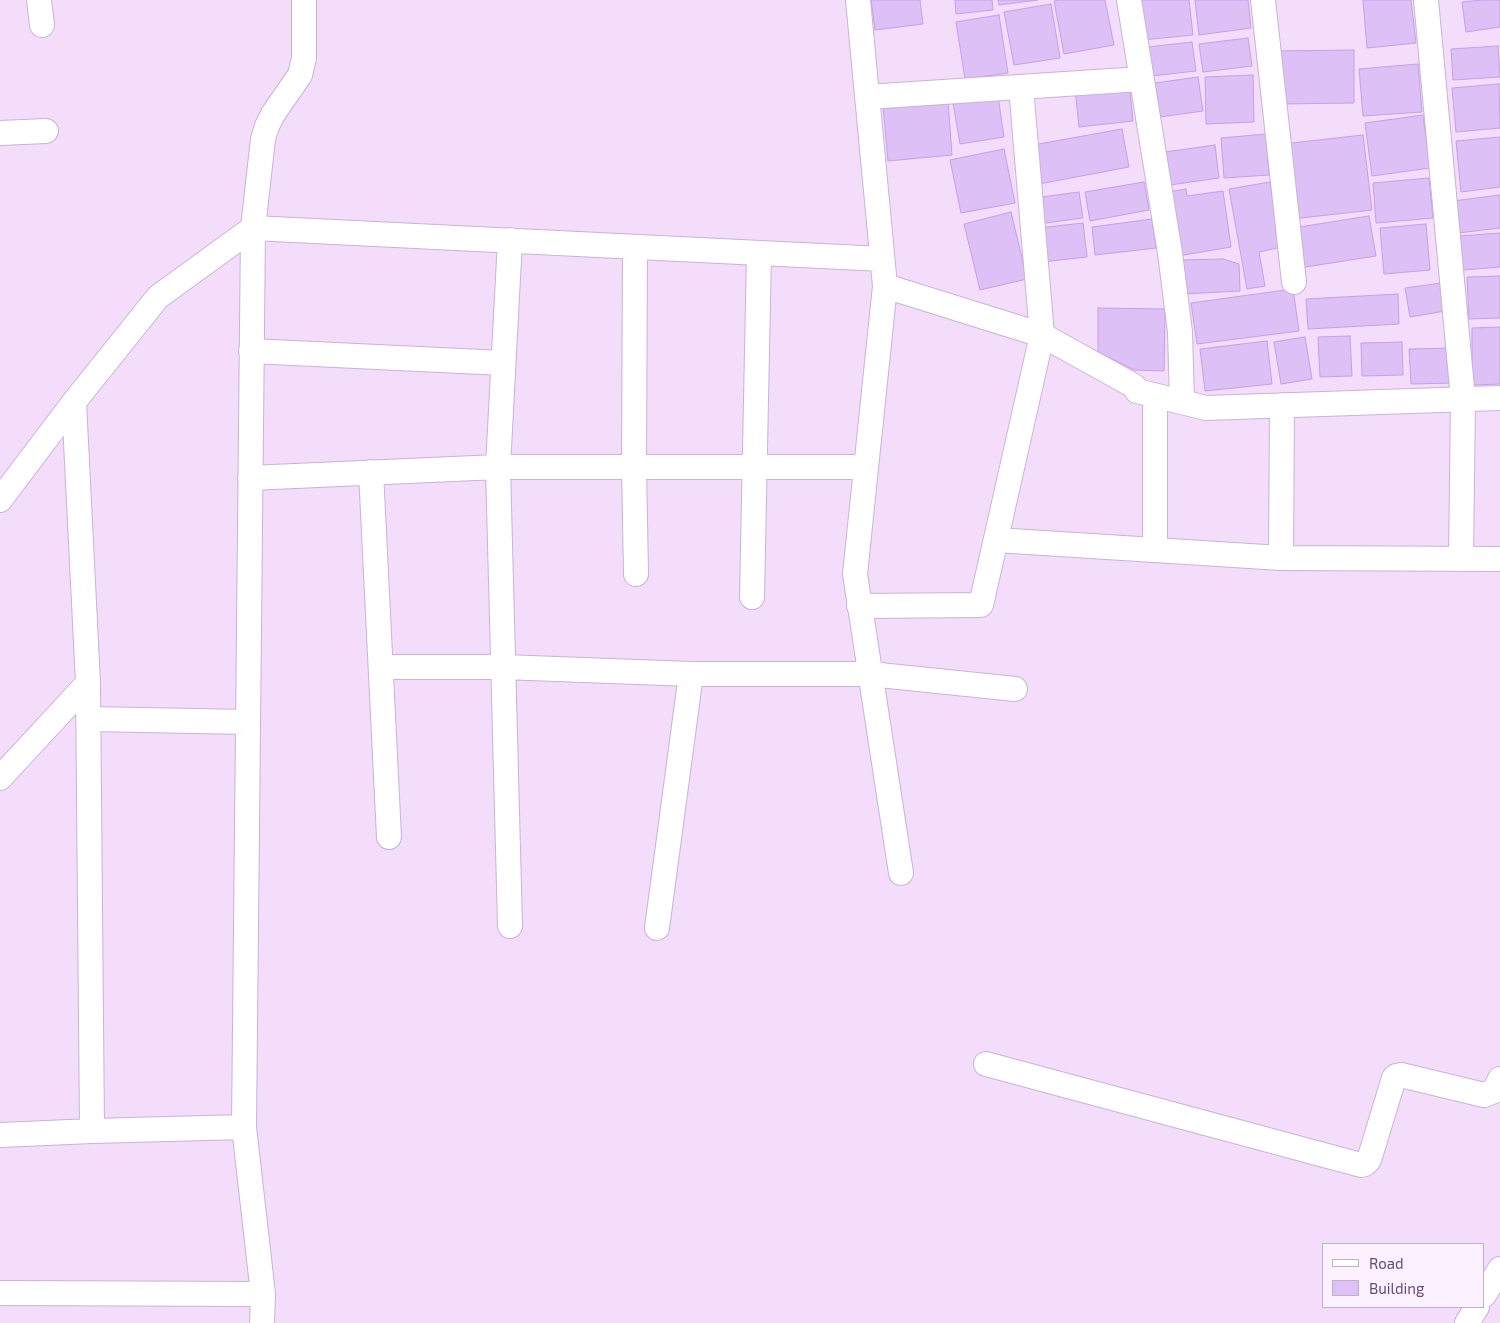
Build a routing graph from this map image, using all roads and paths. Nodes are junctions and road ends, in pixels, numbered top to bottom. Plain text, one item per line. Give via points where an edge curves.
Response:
1 (39, 0) edge
2 (304, 0) edge
3 (858, 0) edge
4 (1129, 0) edge
5 (1263, 0) edge
6 (1426, 0) edge
7 (42, 25) dead end
8 (1141, 78) junction
9 (1021, 87) junction
10 (867, 97) junction
11 (46, 131) dead end
12 (0, 133) edge
13 (253, 228) junction
14 (510, 240) junction
15 (635, 247) junction
16 (759, 253) junction
17 (882, 259) junction
18 (1294, 282) dead end
19 (885, 286) junction
20 (1042, 335) junction
21 (251, 351) junction
22 (503, 363) junction
23 (1156, 396) junction
24 (1500, 398) edge
25 (1463, 399) junction
26 (74, 402) junction
27 (1182, 402) junction
28 (1282, 405) junction
29 (755, 466) junction
30 (866, 466) junction
31 (498, 467) junction
32 (634, 467) junction
33 (371, 472) junction
34 (250, 478) junction
35 (0, 500) edge
36 (996, 540) junction
37 (1155, 550) junction
38 (1281, 558) junction
39 (1461, 559) junction
40 (1500, 559) edge
41 (636, 574) dead end
42 (752, 597) dead end
43 (860, 606) junction
44 (381, 667) junction
45 (503, 667) junction
46 (690, 674) junction
47 (870, 674) junction
48 (88, 683) junction
49 (1015, 689) dead end
50 (88, 719) junction
51 (248, 722) junction
52 (0, 778) edge
53 (389, 838) dead end
54 (901, 873) dead end
55 (510, 926) dead end
56 (657, 928) dead end
57 (986, 1064) dead end
58 (1500, 1079) edge
59 (244, 1127) junction
60 (92, 1131) junction
61 (0, 1135) edge
62 (1500, 1269) edge
63 (0, 1293) edge
64 (1485, 1293) edge
65 (263, 1294) junction
66 (1485, 1296) edge
67 (1500, 1304) edge
68 (1476, 1308) edge
69 (262, 1323) edge
70 (1467, 1323) edge

1 - 7 street
2 - 13 street via 304,58 300,75 273,114 263,139
3 - 10 street
4 - 8 street
5 - 18 street
6 - 25 street
8 - 9 street
8 - 27 street via 1179,322
9 - 10 street
9 - 20 street
10 - 17 street
11 - 12 street
13 - 14 street
13 - 21 street
13 - 26 street via 158,296
14 - 15 street
14 - 22 street
15 - 16 street
15 - 32 street
16 - 17 street
16 - 29 street
17 - 19 street
19 - 20 street
19 - 30 street
20 - 23 street via 1134,386 1137,391
20 - 36 street
21 - 22 street
21 - 34 street
22 - 31 street
23 - 27 street
23 - 37 street
24 - 25 street
25 - 28 street
25 - 39 street
26 - 35 street
26 - 48 street
27 - 28 street via 1206,408
28 - 38 street
29 - 30 street
29 - 32 street
29 - 42 street
30 - 43 street via 855,574
31 - 32 street
31 - 33 street
31 - 45 street
32 - 41 street
33 - 34 street
33 - 44 street
34 - 51 street
36 - 37 street
36 - 43 street via 981,605
37 - 38 street
38 - 39 street
39 - 40 street
43 - 47 street
44 - 45 street
44 - 53 street
45 - 46 street
45 - 55 street
46 - 47 street
46 - 56 street
47 - 49 street
47 - 54 street
48 - 50 street
48 - 52 street
50 - 51 street
50 - 60 street
51 - 59 street
57 - 58 street via 1362,1165 1369,1160 1396,1076 1484,1095 1494,1091
59 - 60 street
59 - 65 street
60 - 61 street
62 - 64 street
63 - 65 street
65 - 69 street
66 - 67 street
68 - 70 street

